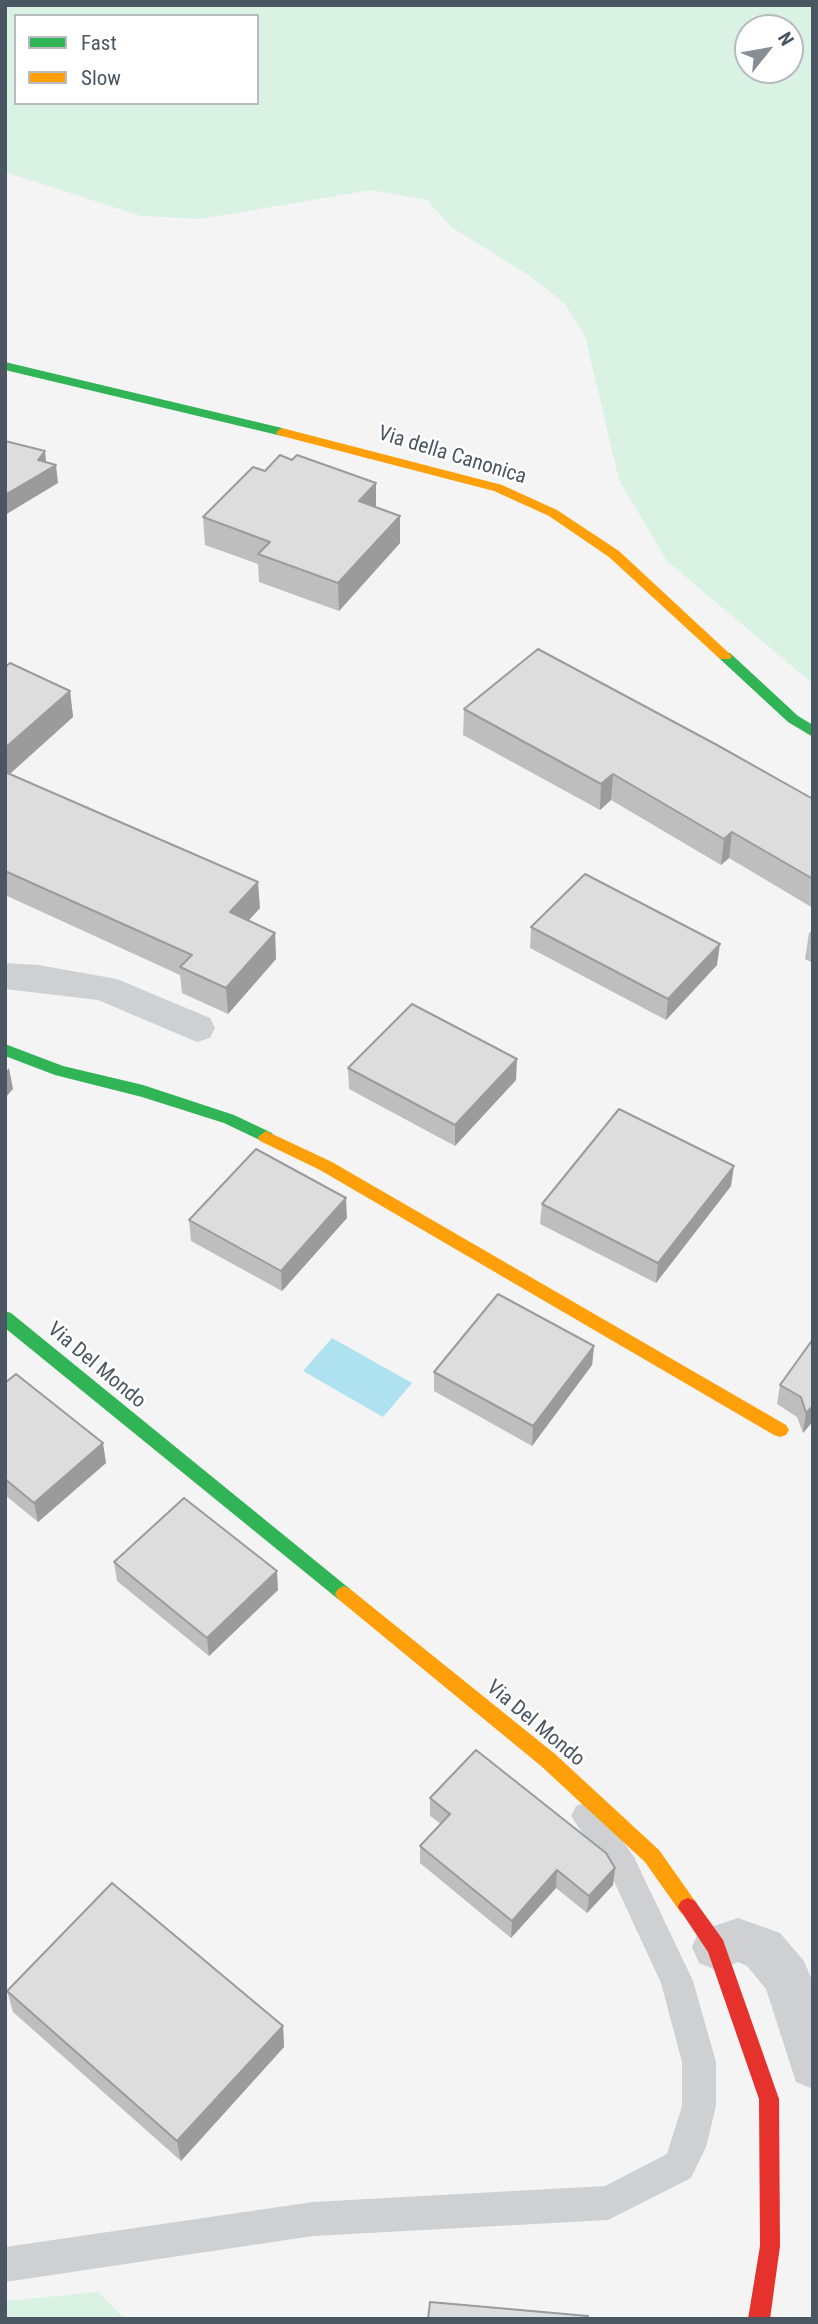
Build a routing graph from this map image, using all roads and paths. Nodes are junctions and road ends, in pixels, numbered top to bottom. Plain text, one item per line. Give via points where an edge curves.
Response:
1 (5, 366) edge
2 (813, 732) edge
3 (5, 976) edge
4 (197, 1028) dead end
5 (5, 1050) edge
6 (5, 1318) edge
7 (780, 1430) dead end
8 (548, 1760) junction
9 (716, 1947) junction
10 (813, 2065) edge
11 (5, 2265) edge
12 (759, 2319) edge

1 - 2 street, Via della Canonica via 498,488 553,513 614,554 793,719
3 - 4 street via 104,988
5 - 7 street via 60,1071 229,1119 326,1166
6 - 8 street, Via Del Mondo
8 - 9 street, Via Del Mondo via 652,1856
8 - 11 lane via 623,1867 677,1981 699,2062 699,2106 679,2166 608,2203 313,2219
9 - 10 street via 738,1940 763,1949 787,1977
9 - 12 street, Via Del Mondo via 769,2099 770,2246

